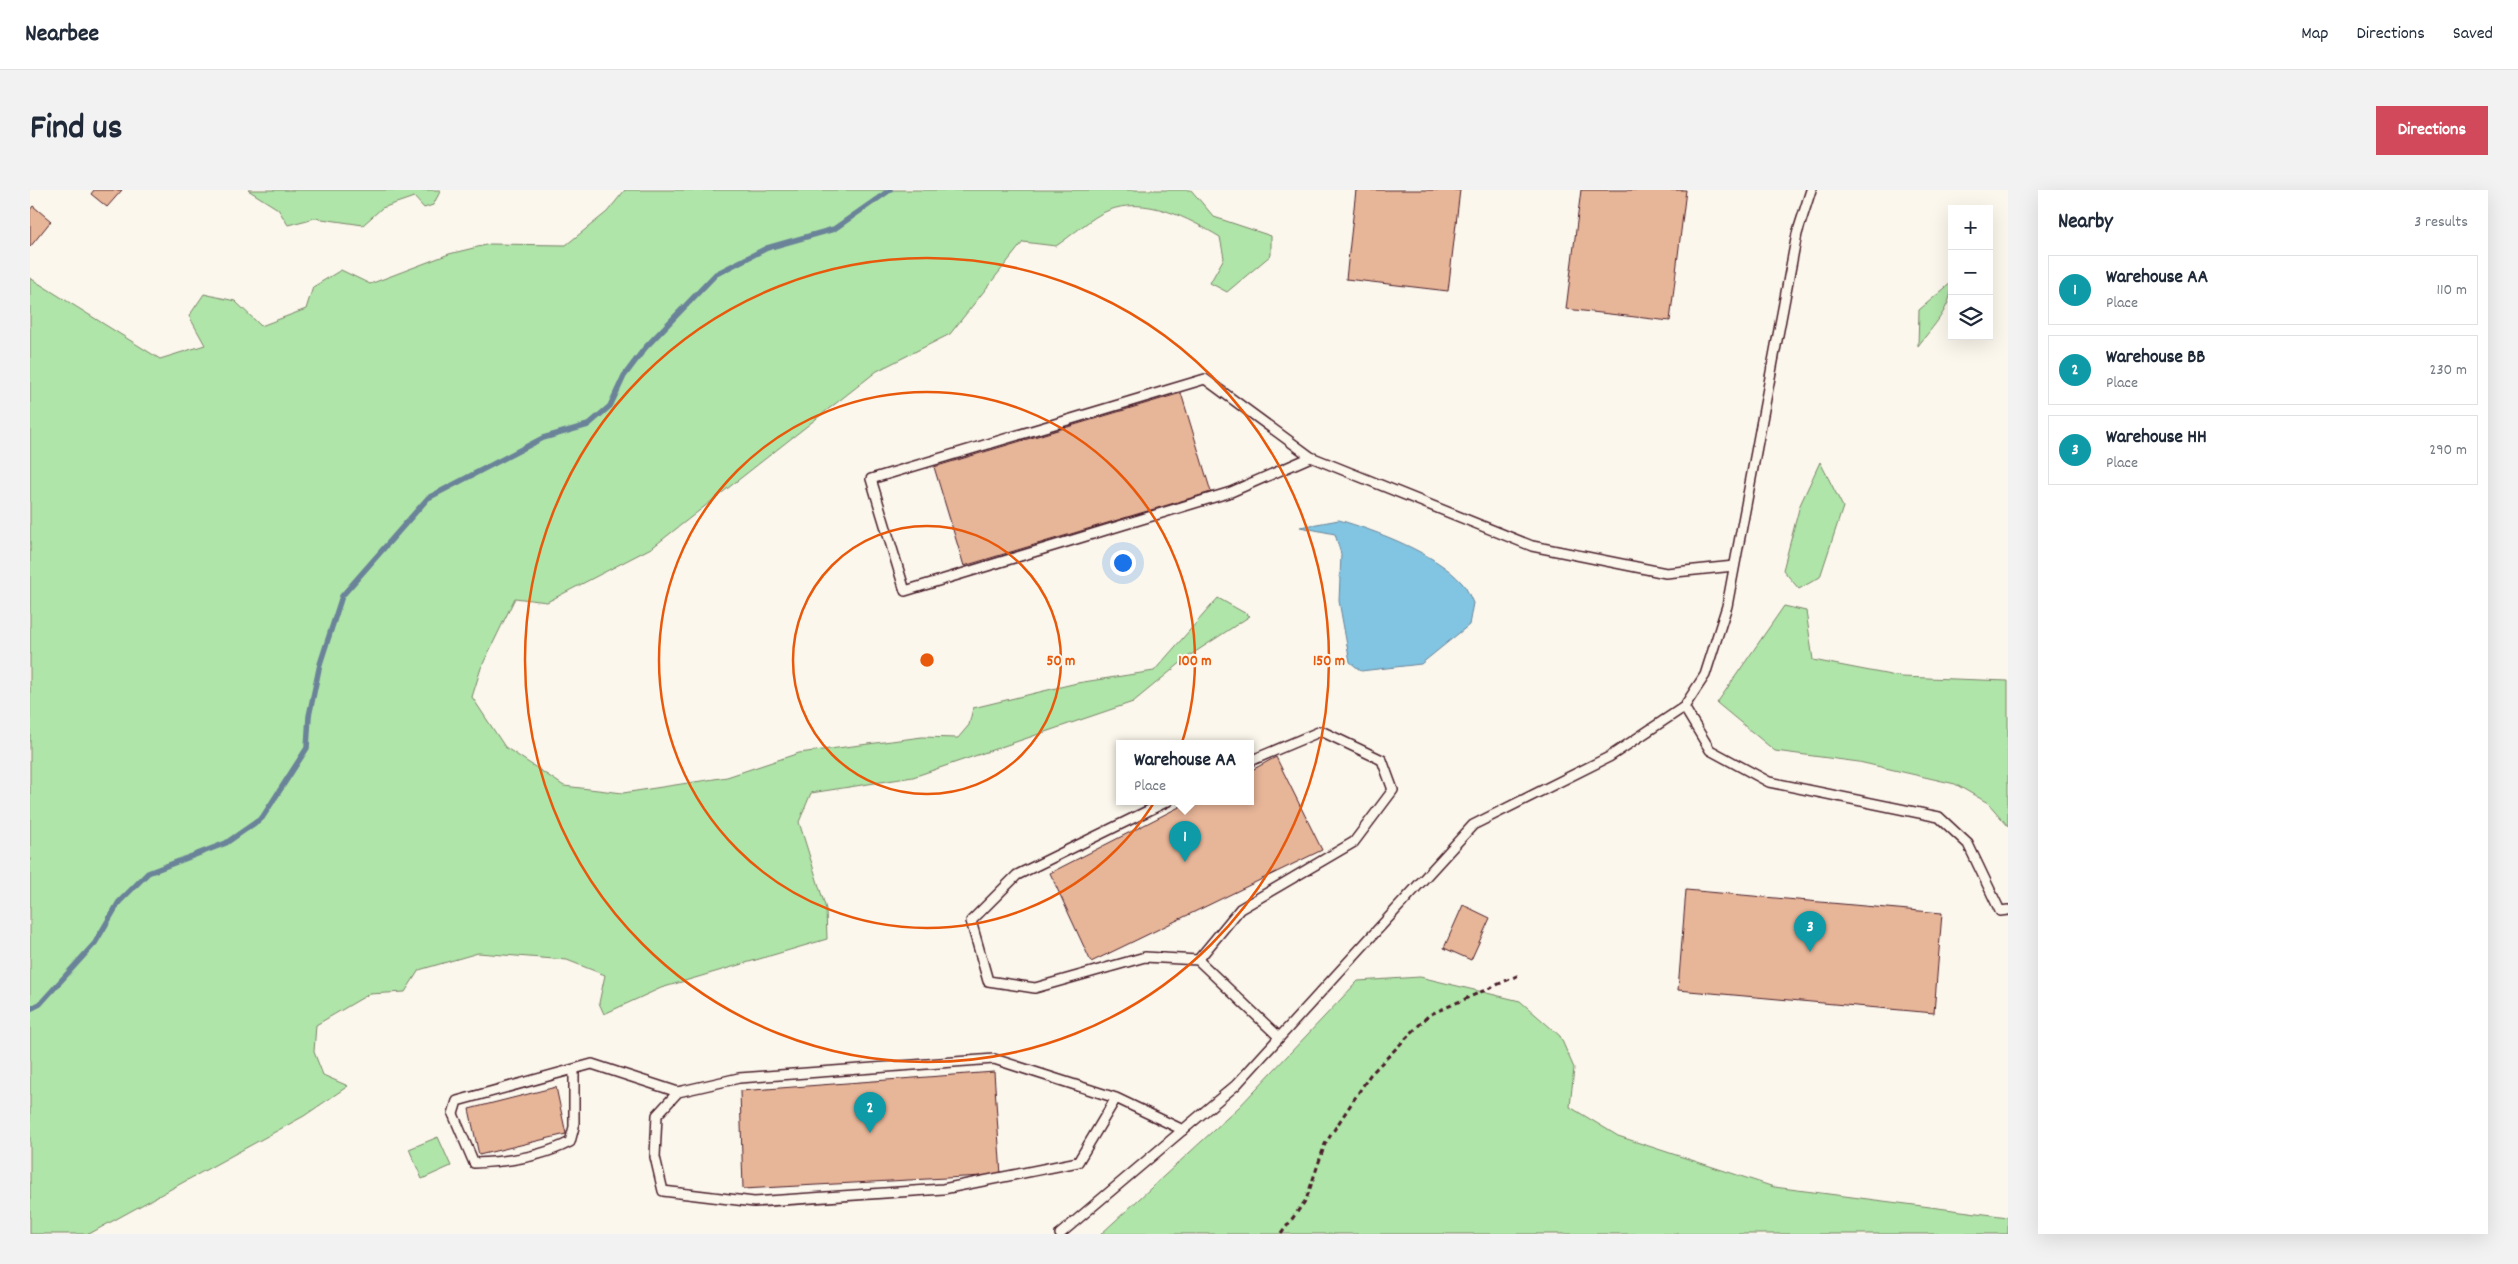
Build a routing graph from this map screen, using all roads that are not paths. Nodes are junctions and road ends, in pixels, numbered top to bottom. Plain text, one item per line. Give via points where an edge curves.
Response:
1 (1811, 190) edge
2 (1311, 457) junction
3 (1734, 566) junction
4 (1684, 707) junction
5 (1254, 758) edge
6 (1160, 805) edge
7 (2008, 910) edge
8 (1198, 960) junction
9 (1279, 1037) junction
10 (574, 1069) junction
11 (678, 1092) junction
12 (1116, 1098) junction
13 (1183, 1130) junction
14 (1060, 1234) edge

1 - 3 lane via 1797,234
2 - 2 lane via 1205,379 871,479 905,591 1231,492
2 - 3 lane via 1532,546 1666,573
3 - 4 lane via 1727,606 1705,675
4 - 7 lane via 1710,750 1769,782 1939,817 1968,844 2000,911
4 - 9 lane via 1609,758 1473,825
5 - 8 lane via 1321,731 1382,760 1392,790 1354,842 1240,910
6 - 8 lane via 1017,875 971,921 988,981 1035,988 1144,957
8 - 9 lane
9 - 13 lane via 1236,1085
10 - 10 lane via 457,1101 453,1114 474,1164 501,1162 557,1149 570,1142 574,1127
10 - 11 lane via 592,1064
11 - 12 lane via 739,1078 994,1059
11 - 12 lane via 657,1115 655,1157 663,1191 754,1202 943,1189 1078,1162
12 - 13 lane
13 - 14 lane

